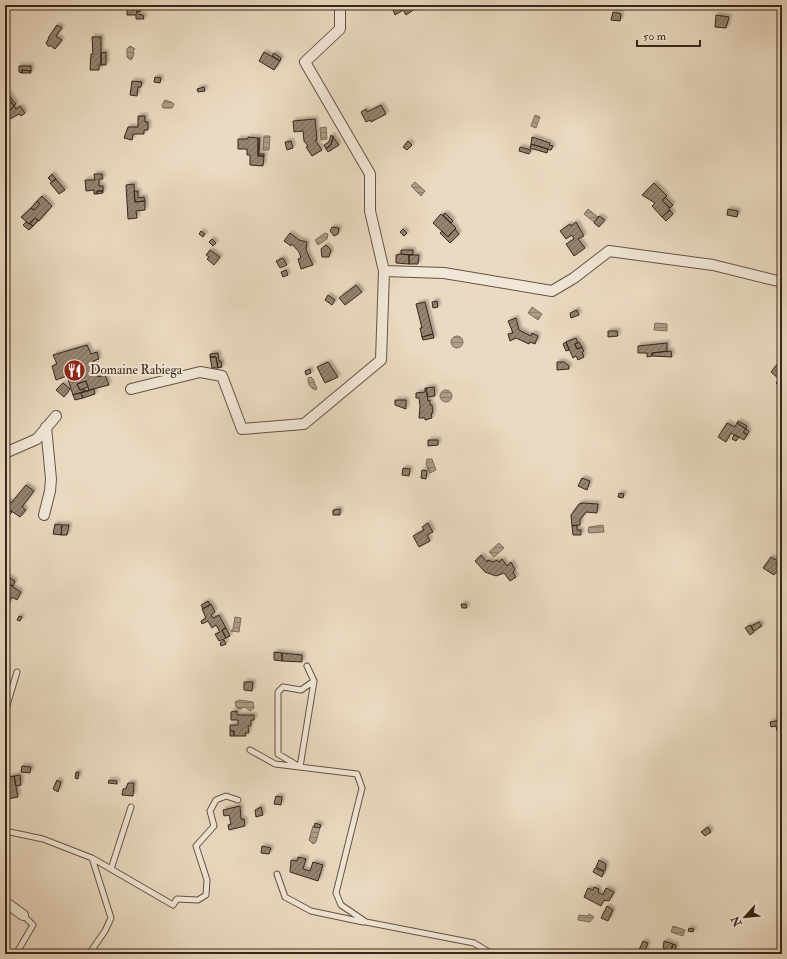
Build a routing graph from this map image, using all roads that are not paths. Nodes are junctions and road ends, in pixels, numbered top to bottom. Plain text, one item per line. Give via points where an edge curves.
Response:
1 (340, 5) edge
2 (384, 271) junction
3 (782, 282) edge
4 (131, 389) dead end
5 (56, 416) dead end
6 (46, 428) junction
7 (5, 452) edge
8 (44, 515) dead end
9 (307, 666) dead end
10 (17, 672) dead end
11 (314, 681) junction
12 (5, 712) edge
13 (250, 750) dead end
14 (300, 767) junction
15 (238, 800) dead end
16 (130, 807) dead end
17 (5, 831) edge
18 (92, 858) junction
19 (111, 869) junction
20 (277, 874) dead end
21 (5, 902) edge
22 (23, 915) joint
23 (366, 922) junction
24 (16, 954) edge
25 (89, 954) edge
26 (492, 954) edge

1 - 2 street via 340,29 305,62 370,174 370,210
2 - 3 street via 444,273 552,291 609,251 713,264
2 - 4 street via 381,360 304,424 242,429 222,376 200,372
5 - 6 street
6 - 7 street via 36,438
6 - 8 street via 51,478
9 - 11 lane
10 - 12 lane
11 - 14 lane
11 - 14 lane via 301,690 283,687 278,692 278,754
13 - 14 lane via 276,764
14 - 23 lane via 357,774 362,788 336,893 341,905
15 - 19 lane via 226,796 216,800 210,811 214,826 196,846 207,880 206,895 198,900 177,899 173,905
16 - 19 lane
17 - 18 lane via 43,839
18 - 19 lane
18 - 25 lane via 111,918
20 - 23 lane via 285,897 311,912
21 - 22 street
22 - 24 lane via 33,924
23 - 26 lane via 474,943

